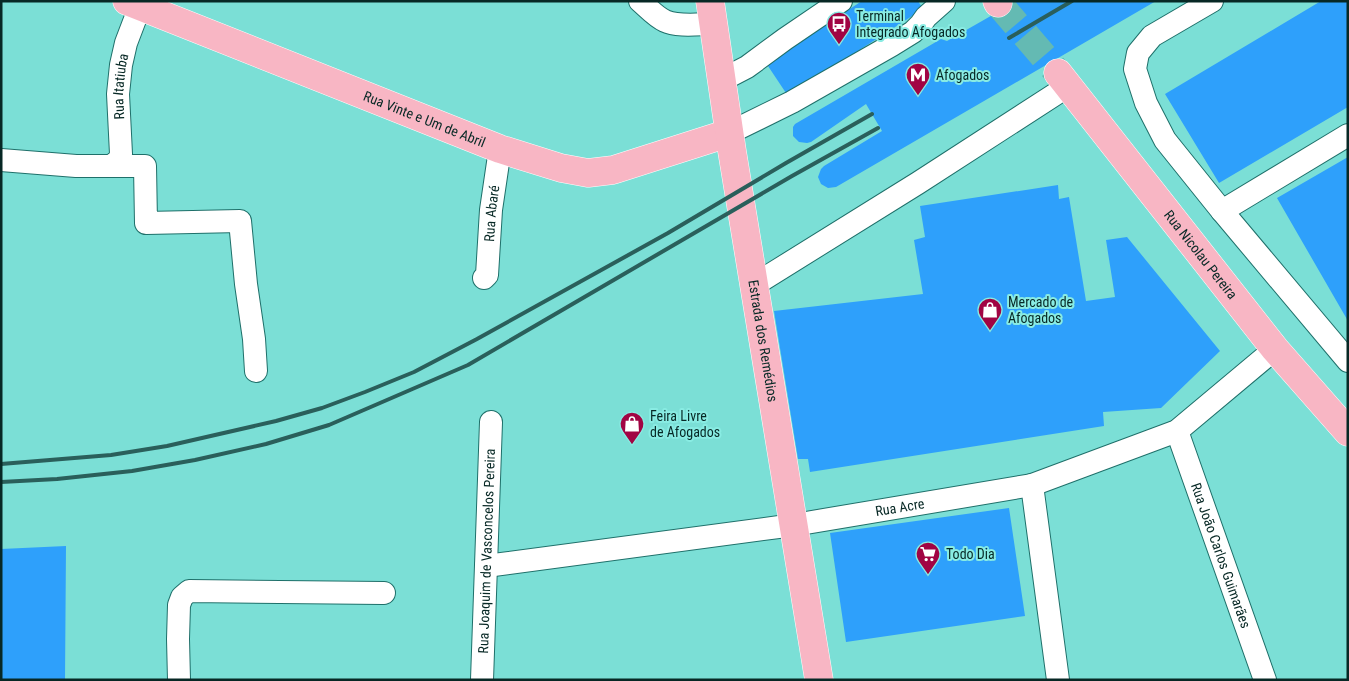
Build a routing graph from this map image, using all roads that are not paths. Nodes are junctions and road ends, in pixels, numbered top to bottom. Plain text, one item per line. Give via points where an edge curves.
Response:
1 (640, 1) edge
2 (841, 1) edge
3 (944, 1) edge
4 (1212, 1) edge
5 (137, 3) edge
6 (926, 9) edge
7 (712, 13) edge
8 (722, 80) junction
9 (1063, 80) joint
10 (729, 133) junction
11 (1348, 135) edge
12 (500, 149) junction
13 (1, 160) edge
14 (111, 166) junction
15 (1222, 211) junction
16 (484, 278) dead end
17 (754, 285) junction
18 (1275, 350) junction
19 (1348, 361) edge
20 (256, 371) dead end
21 (491, 422) dead end
22 (1177, 431) junction
23 (1348, 432) edge
24 (1032, 485) junction
25 (794, 525) junction
26 (486, 566) junction
27 (384, 593) dead end
28 (179, 680) edge
29 (482, 680) edge
30 (819, 680) edge
31 (1058, 680) edge
32 (1265, 680) edge

1 - 7 street via 659,18 676,24
2 - 8 street via 747,67
3 - 6 street
4 - 15 street via 1152,36 1138,53 1136,69 1146,103 1165,140
5 - 12 main road, Rua Vinte e Um de Abril
5 - 14 street, Rua Itatiuba via 120,65 121,154
6 - 10 street via 922,24 913,32 792,102
7 - 8 main road, Estrada dos Remédios
8 - 10 main road, Estrada dos Remédios
9 - 17 street via 918,183
9 - 18 main road, Rua Nicolau Pereira
10 - 12 main road, Rua Vinte e Um de Abril via 613,170 588,172 561,168
10 - 17 main road, Estrada dos Remédios
11 - 15 street
12 - 16 street, Rua Abaré
13 - 14 street
14 - 20 street via 145,166 146,223 240,221
15 - 19 street
17 - 25 main road, Estrada dos Remédios
18 - 22 street, Rua Acre
18 - 23 main road, Rua Nicolau Pereira
21 - 26 street, Rua Joaquim de Vasconcelos Pereira
22 - 24 street, Rua Acre
22 - 32 street, Rua João Carlos Guimarães
24 - 25 street, Rua Acre
24 - 31 street
25 - 26 street, Rua Acre
25 - 30 main road, Estrada dos Remédios
26 - 29 street, Rua Joaquim de Vasconcelos Pereira
27 - 28 street via 189,591 179,604

